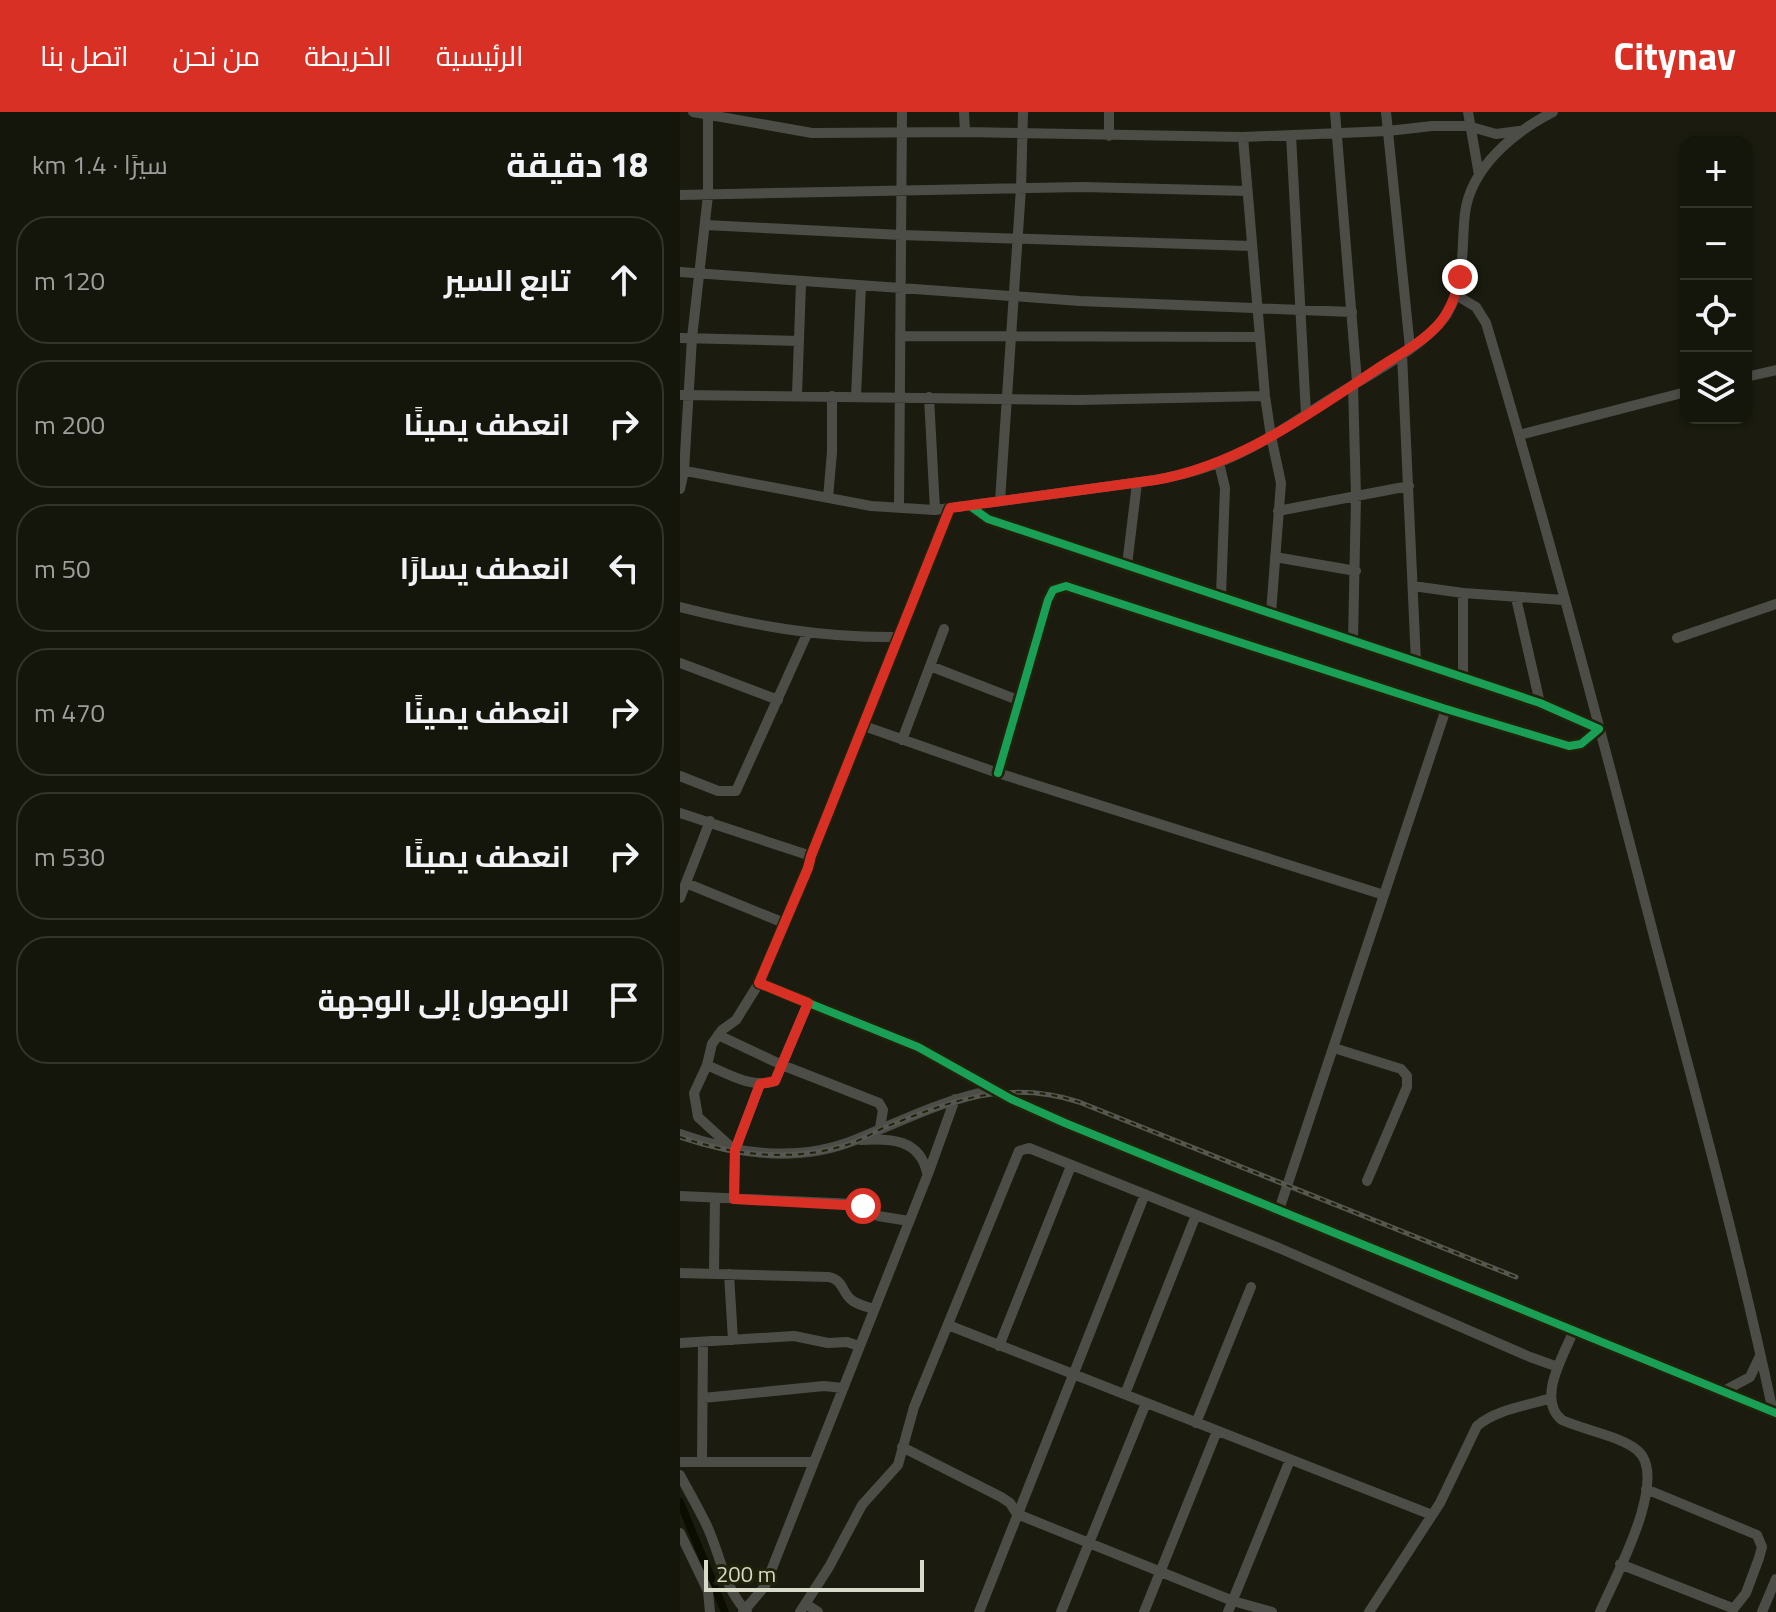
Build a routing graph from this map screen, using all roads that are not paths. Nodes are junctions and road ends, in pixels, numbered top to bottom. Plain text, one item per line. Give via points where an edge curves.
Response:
1 (693, 112) edge
2 (902, 112) edge
3 (964, 112) edge
4 (1023, 112) edge
5 (1109, 112) edge
6 (1335, 112) edge
7 (1386, 112) edge
8 (1468, 112) edge
9 (1553, 112) edge
10 (708, 113) edge
11 (1468, 126) junction
12 (1525, 129) junction
13 (1388, 131) junction
14 (965, 132) junction
15 (903, 133) junction
16 (1336, 133) junction
17 (1023, 134) junction
18 (1291, 135) junction
19 (1109, 136) junction
20 (1243, 137) junction
21 (1479, 175) junction
22 (1021, 188) junction
23 (902, 189) junction
24 (1247, 191) junction
25 (680, 195) edge
26 (708, 195) junction
27 (706, 225) junction
28 (901, 235) junction
29 (1017, 238) junction
30 (1252, 246) junction
31 (680, 272) edge
32 (700, 274) junction
33 (801, 283) junction
34 (861, 286) junction
35 (900, 289) junction
36 (1456, 295) junction
37 (1014, 296) junction
38 (1257, 309) junction
39 (1301, 310) junction
40 (1352, 312) junction
41 (900, 336) junction
42 (1011, 336) junction
43 (1260, 337) junction
44 (680, 338) edge
45 (692, 338) junction
46 (799, 341) junction
47 (1406, 351) junction
48 (1776, 370) edge
49 (1752, 376) edge
50 (1355, 384) junction
51 (1680, 394) edge
52 (684, 395) edge
53 (797, 395) junction
54 (832, 396) junction
55 (856, 396) junction
56 (899, 396) junction
57 (1265, 396) junction
58 (929, 397) junction
59 (1007, 397) junction
60 (1306, 414) junction
61 (1519, 435) junction
62 (1271, 436) junction
63 (1219, 463) junction
64 (682, 471) edge
65 (1137, 483) junction
66 (1409, 486) junction
67 (680, 489) edge
68 (1356, 497) junction
69 (828, 498) junction
70 (1000, 501) junction
71 (970, 506) junction
72 (899, 508) junction
73 (950, 508) junction
74 (935, 510) junction
75 (1278, 511) junction
76 (1275, 557) junction
77 (1127, 565) junction
78 (1356, 571) junction
79 (1413, 586) junction
80 (1463, 593) junction
81 (1221, 596) junction
82 (1516, 598) junction
83 (1564, 600) junction
84 (1776, 604) edge
85 (680, 607) edge
86 (1271, 613) junction
87 (944, 629) dead end
88 (807, 634) junction
89 (898, 637) junction
90 (1677, 638) dead end
91 (1353, 641) junction
92 (1416, 662) junction
93 (680, 663) edge
94 (930, 666) junction
95 (1463, 679) junction
96 (778, 700) junction
97 (1018, 700) junction
98 (1540, 703) junction
99 (1446, 709) junction
100 (864, 726) junction
101 (1599, 729) junction
102 (902, 740) junction
103 (998, 773) junction
104 (680, 776) edge
105 (680, 813) edge
106 (710, 821) junction
107 (811, 856) junction
108 (686, 883) junction
109 (1384, 895) junction
110 (680, 898) edge
111 (784, 923) junction
112 (759, 983) junction
113 (808, 1003) junction
114 (718, 1035) junction
115 (1334, 1048) junction
116 (707, 1065) junction
117 (782, 1065) junction
118 (760, 1084) junction
119 (994, 1090) junction
120 (955, 1099) junction
121 (880, 1128) junction
122 (680, 1134) edge
123 (855, 1140) junction
124 (735, 1150) junction
125 (1071, 1166) junction
126 (928, 1174) junction
127 (1367, 1181) dead end
128 (1145, 1194) junction
129 (680, 1196) edge
130 (715, 1198) junction
131 (734, 1199) junction
132 (1279, 1210) junction
133 (1196, 1215) junction
134 (909, 1221) junction
135 (680, 1273) edge
136 (714, 1273) junction
137 (729, 1274) junction
138 (1251, 1287) dead end
139 (874, 1309) junction
140 (948, 1325) junction
141 (1574, 1330) junction
142 (733, 1340) junction
143 (703, 1342) junction
144 (680, 1343) edge
145 (859, 1346) junction
146 (999, 1346) junction
147 (1761, 1354) junction
148 (1558, 1367) junction
149 (1073, 1373) junction
150 (843, 1388) junction
151 (1724, 1391) junction
152 (1125, 1394) junction
153 (703, 1398) junction
154 (1551, 1398) junction
155 (1146, 1403) junction
156 (1775, 1413) edge
157 (1196, 1423) junction
158 (1217, 1431) junction
159 (902, 1447) junction
160 (1290, 1460) junction
161 (680, 1462) edge
162 (702, 1462) junction
163 (814, 1462) junction
164 (680, 1475) edge
165 (1646, 1489) junction
166 (1017, 1514) junction
167 (1432, 1515) junction
168 (680, 1533) edge
169 (1089, 1543) junction
170 (1620, 1564) junction
171 (1160, 1572) junction
172 (1776, 1579) edge
173 (1231, 1607) edge
174 (803, 1608) edge
175 (1731, 1610) edge
176 (745, 1611) edge
177 (710, 1612) edge
178 (818, 1612) edge
179 (979, 1612) edge
180 (1061, 1612) edge
181 (1144, 1612) edge
182 (1272, 1612) edge
183 (1369, 1612) edge
184 (1600, 1612) edge
185 (1762, 1612) edge

1 - 10 street
2 - 15 street
3 - 14 street
4 - 17 street
5 - 19 street
6 - 16 street
7 - 13 street
8 - 11 street
9 - 12 street
10 - 15 street via 805,132
10 - 26 street
11 - 12 street via 1496,134
11 - 13 street
11 - 21 street
12 - 21 street
13 - 16 street
13 - 47 street
14 - 15 street
14 - 17 street
15 - 23 street
16 - 18 street
16 - 40 street
17 - 19 street
17 - 22 street
18 - 20 street
18 - 39 street
19 - 20 street
20 - 24 street
21 - 36 street via 1465,212
22 - 23 street
22 - 24 street
22 - 29 street
23 - 26 street
23 - 28 street
24 - 30 street
25 - 26 street
26 - 27 street
27 - 28 street
27 - 32 street
28 - 29 street
28 - 35 street
29 - 30 street
29 - 37 street
30 - 38 street
31 - 32 street
32 - 33 street
32 - 45 street
33 - 34 street
33 - 46 street
34 - 35 street
34 - 55 street
35 - 37 street
35 - 41 street
36 - 47 street via 1436,327
36 - 61 street via 1476,307 1486,323
37 - 38 street
37 - 42 street
38 - 39 street
38 - 43 street
39 - 40 street
39 - 60 street
40 - 50 street
41 - 42 street
41 - 56 street
42 - 43 street
42 - 59 street
43 - 57 street
44 - 45 street
45 - 46 street
45 - 52 street
46 - 53 street
47 - 50 street
47 - 66 street
48 - 49 street
50 - 60 street
50 - 68 street
51 - 61 street
52 - 53 street
52 - 64 street
53 - 54 street
54 - 55 street
54 - 69 street
55 - 56 street
56 - 58 street
56 - 72 street
57 - 59 street
57 - 62 street
58 - 59 street
58 - 74 street
59 - 70 street
60 - 62 street
61 - 83 street
62 - 63 street
62 - 75 street via 1281,483
63 - 65 street
63 - 81 street via 1225,488
64 - 67 street
64 - 69 street
65 - 70 street
65 - 77 street
66 - 68 street
66 - 79 street
68 - 75 street
68 - 78 street
69 - 72 street
70 - 71 street
71 - 73 street
71 - 77 street via 988,519
72 - 74 street
73 - 74 street
73 - 89 street
75 - 76 street
76 - 78 street
76 - 86 street
77 - 81 street
78 - 91 street
79 - 80 street
79 - 92 street
80 - 82 street
80 - 95 street
81 - 86 street
82 - 83 street
82 - 98 street
83 - 101 street
84 - 90 street
85 - 88 street
86 - 91 street
87 - 94 street
88 - 89 street
88 - 96 street
89 - 100 street
91 - 92 street
92 - 95 street
93 - 96 street
94 - 97 street
94 - 102 street
95 - 98 street
96 - 104 street via 736,791 718,791
97 - 99 street via 1050,594 1066,586
97 - 103 street
98 - 101 street
99 - 101 street via 1569,746 1581,744
99 - 109 street
100 - 102 street
100 - 107 street
101 - 147 street
102 - 103 street
103 - 109 street
105 - 106 street
106 - 107 street
106 - 108 street
107 - 111 street
108 - 110 street
108 - 111 street
109 - 115 street
111 - 112 street
112 - 113 street
112 - 114 street via 736,1020
113 - 117 street
113 - 119 street via 918,1047
114 - 116 street
114 - 117 street
115 - 127 street via 1401,1069 1407,1076
115 - 132 street
116 - 118 street
116 - 124 street via 694,1093 694,1109
117 - 118 street via 775,1081
117 - 121 street via 879,1103
118 - 124 street
119 - 120 street
119 - 132 street
120 - 121 street
120 - 126 street
121 - 123 street
122 - 124 street
123 - 124 street via 788,1153
123 - 126 street via 904,1144 922,1156
124 - 131 street
125 - 128 street
125 - 140 street via 1029,1148 1019,1151
125 - 146 street
126 - 134 street
128 - 133 street
128 - 149 street
129 - 130 street
130 - 131 street
130 - 136 street
131 - 134 street via 857,1204 878,1216
132 - 141 street
133 - 148 street
133 - 152 street
134 - 139 street
135 - 136 street
136 - 137 street
137 - 139 street via 829,1277 844,1284 856,1303
137 - 142 street
138 - 157 street
139 - 145 street
140 - 146 street
140 - 159 street
141 - 148 street
141 - 151 street
142 - 143 street
142 - 145 street via 794,1336
143 - 144 street
143 - 153 street
145 - 150 street
146 - 149 street
147 - 151 street via 1750,1377
147 - 156 street
148 - 154 street
149 - 152 street
149 - 166 street
150 - 153 street
150 - 163 street
151 - 156 street
152 - 155 street
153 - 162 street
154 - 165 street via 1562,1420 1637,1449 1646,1470
154 - 167 street via 1494,1415 1477,1426
155 - 157 street
155 - 169 street
157 - 158 street
158 - 160 street
158 - 171 street
159 - 166 street via 1001,1497
159 - 174 street via 898,1465 862,1505
160 - 167 street
160 - 173 street
161 - 162 street
162 - 163 street
163 - 176 street via 765,1586
164 - 176 street
165 - 170 street via 1636,1535
165 - 175 street via 1757,1535 1759,1558 1746,1593
166 - 169 street
166 - 179 street
167 - 183 street
168 - 177 street via 708,1591
169 - 171 street
169 - 180 street
170 - 175 street
170 - 184 street
171 - 173 street
171 - 181 street
172 - 185 street
173 - 182 street
174 - 178 street

